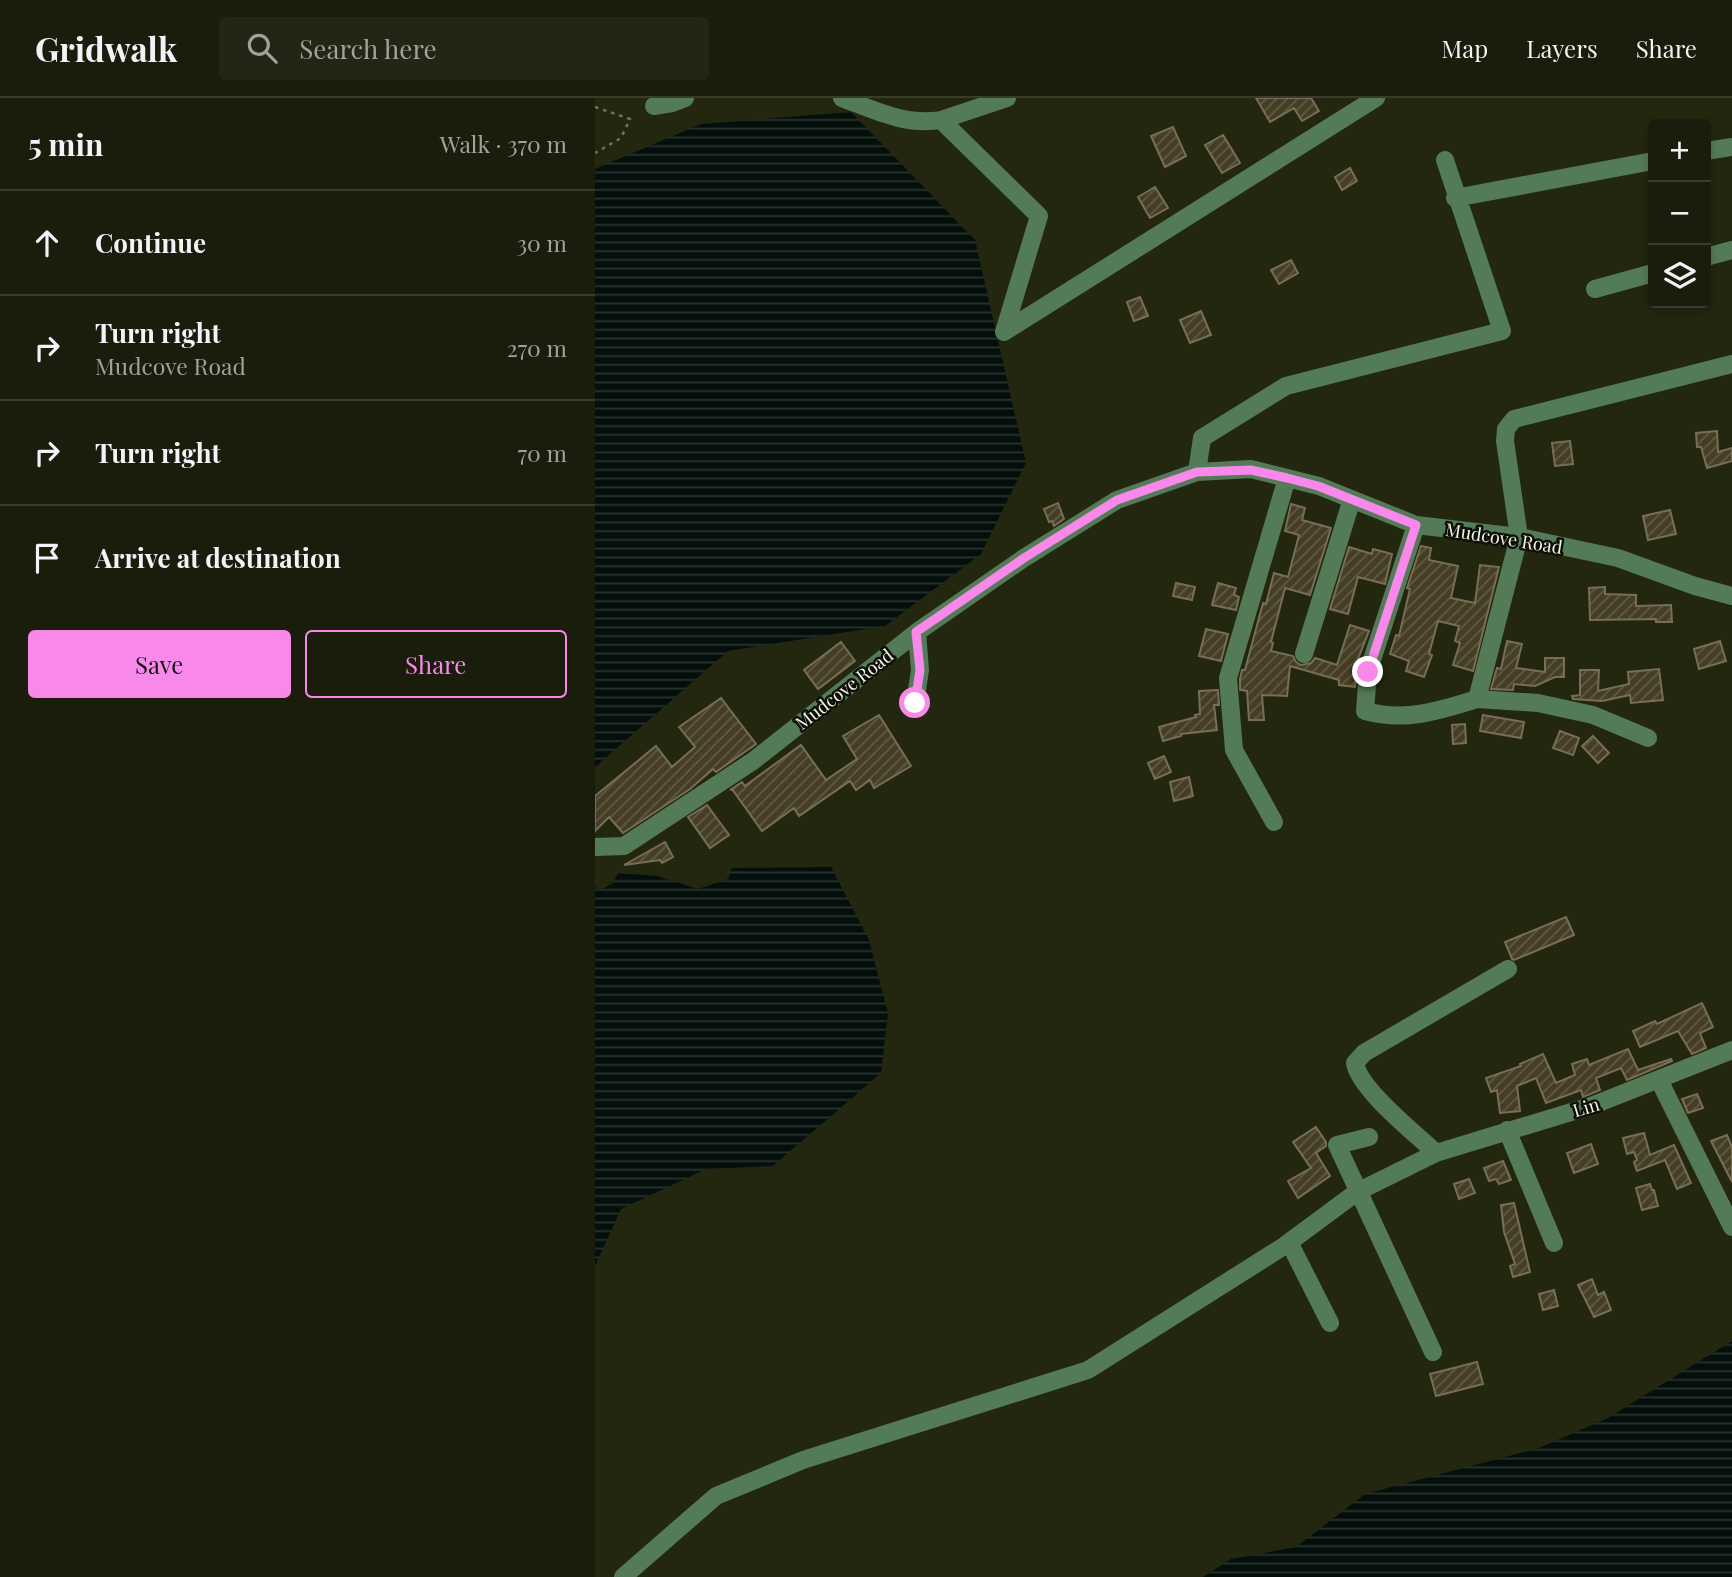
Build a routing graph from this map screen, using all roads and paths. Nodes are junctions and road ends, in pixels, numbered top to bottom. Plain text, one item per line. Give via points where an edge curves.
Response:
1 (685, 98) edge
2 (842, 98) edge
3 (1007, 98) edge
4 (1376, 98) edge
5 (654, 106) dead end
6 (595, 107) edge
7 (941, 120) junction
8 (1732, 146) edge
9 (1711, 150) edge
10 (595, 153) edge
11 (1445, 160) dead end
12 (1648, 162) edge
13 (1455, 198) junction
14 (1732, 250) edge
15 (1711, 256) edge
16 (1648, 273) edge
17 (1595, 289) dead end
18 (1732, 364) edge
19 (1197, 472) junction
20 (1287, 478) junction
21 (1352, 499) junction
22 (1416, 525) junction
23 (1519, 537) junction
24 (1732, 596) edge
25 (916, 632) junction
26 (1304, 654) dead end
27 (1477, 699) junction
28 (915, 703) dead end
29 (1648, 738) dead end
30 (1274, 822) dead end
31 (595, 847) edge
32 (1508, 969) dead end
33 (1732, 1050) edge
34 (1659, 1080) junction
35 (1507, 1130) junction
36 (1369, 1137) dead end
37 (1436, 1153) junction
38 (1357, 1192) junction
39 (1732, 1227) edge
40 (1289, 1242) junction
41 (1554, 1243) dead end
42 (1330, 1323) dead end
43 (1433, 1352) dead end
44 (623, 1577) edge

1 - 5 street
2 - 7 street via 913,121
3 - 7 street
4 - 7 street via 1004,332 1039,216
6 - 10 path via 630,119 621,138
8 - 9 street
11 - 13 street
12 - 13 street
13 - 19 street via 1502,331 1286,386 1202,438
14 - 15 street
16 - 17 street
18 - 23 street via 1514,419 1506,429 1505,441
19 - 20 street, Mudcove Road via 1251,470
19 - 25 street, Mudcove Road via 1117,500
20 - 21 street, Mudcove Road
20 - 30 street via 1228,678 1234,750
21 - 22 street, Mudcove Road
21 - 26 street
22 - 23 street, Mudcove Road
22 - 27 street via 1368,672 1365,711 1416,716
23 - 24 street, Mudcove Road via 1618,558
23 - 27 street
25 - 28 street via 920,670
25 - 31 street, Mudcove Road via 753,761 624,846
27 - 29 street via 1538,703 1593,715
32 - 37 street via 1364,1053 1355,1063 1368,1088
33 - 34 street, Lin
34 - 35 street, Lin
34 - 39 street
35 - 37 street, Lin
35 - 41 street
36 - 38 street via 1337,1144
37 - 38 street, Lin
38 - 40 street, Lin
38 - 43 street
40 - 42 street
40 - 44 street, Lin via 1088,1370 803,1460 716,1496

